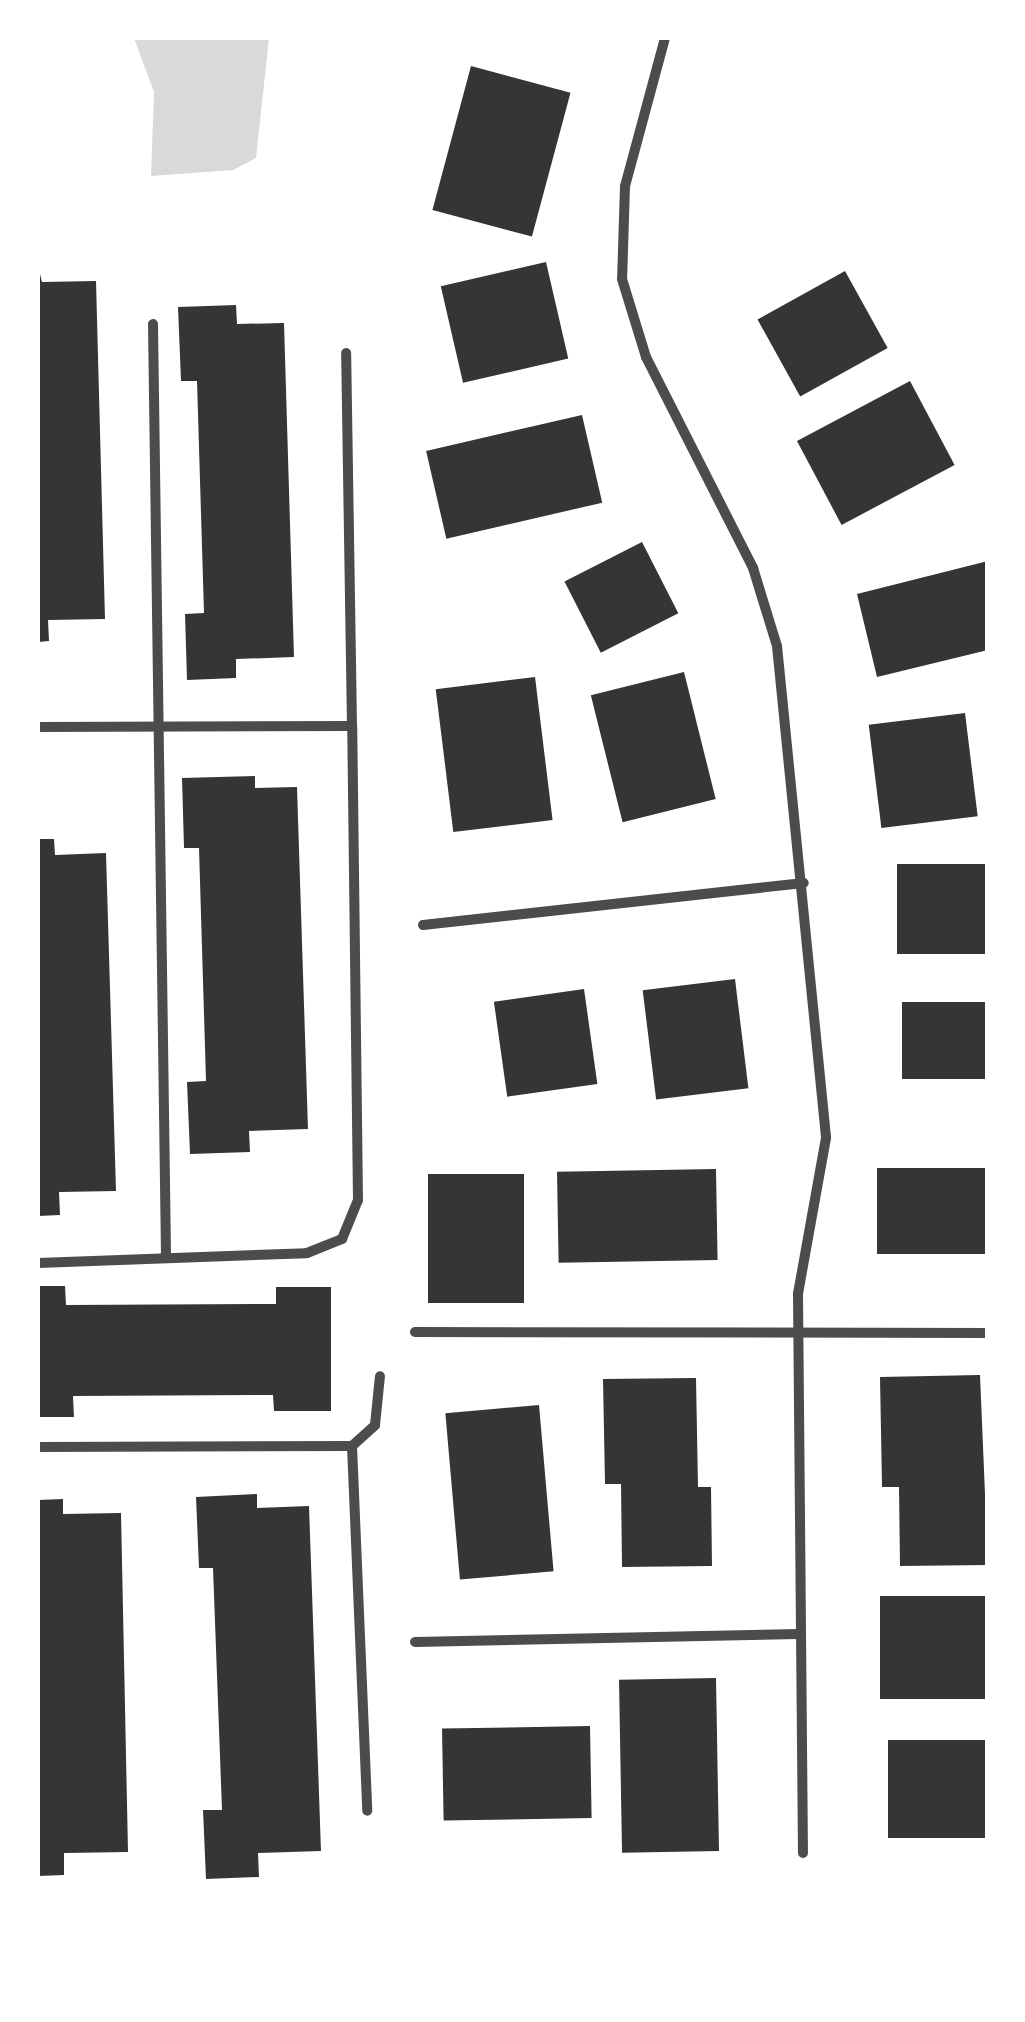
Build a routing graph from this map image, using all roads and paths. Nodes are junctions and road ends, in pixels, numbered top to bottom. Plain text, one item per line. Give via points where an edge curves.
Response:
1 (665, 38) edge
2 (153, 324) dead end
3 (346, 353) dead end
4 (352, 726) junction
5 (38, 727) edge
6 (158, 727) junction
7 (804, 883) junction
8 (423, 925) dead end
9 (166, 1258) junction
10 (38, 1263) edge
11 (415, 1332) dead end
12 (798, 1333) junction
13 (988, 1333) edge
14 (380, 1376) dead end
15 (352, 1446) junction
16 (38, 1447) edge
17 (799, 1634) junction
18 (415, 1642) dead end
19 (367, 1811) dead end
20 (802, 1852) dead end

1 - 7 street via 625,186 622,279 646,357 763,597 786,702
2 - 6 street
3 - 4 street
4 - 6 street
4 - 9 street via 358,1200 342,1239 307,1253
5 - 6 street
6 - 9 street
7 - 8 street
7 - 12 street via 826,1138
9 - 10 street
11 - 12 street
12 - 13 street
12 - 17 street
14 - 15 street via 374,1426
15 - 16 street
15 - 19 street
17 - 18 street
17 - 20 street

